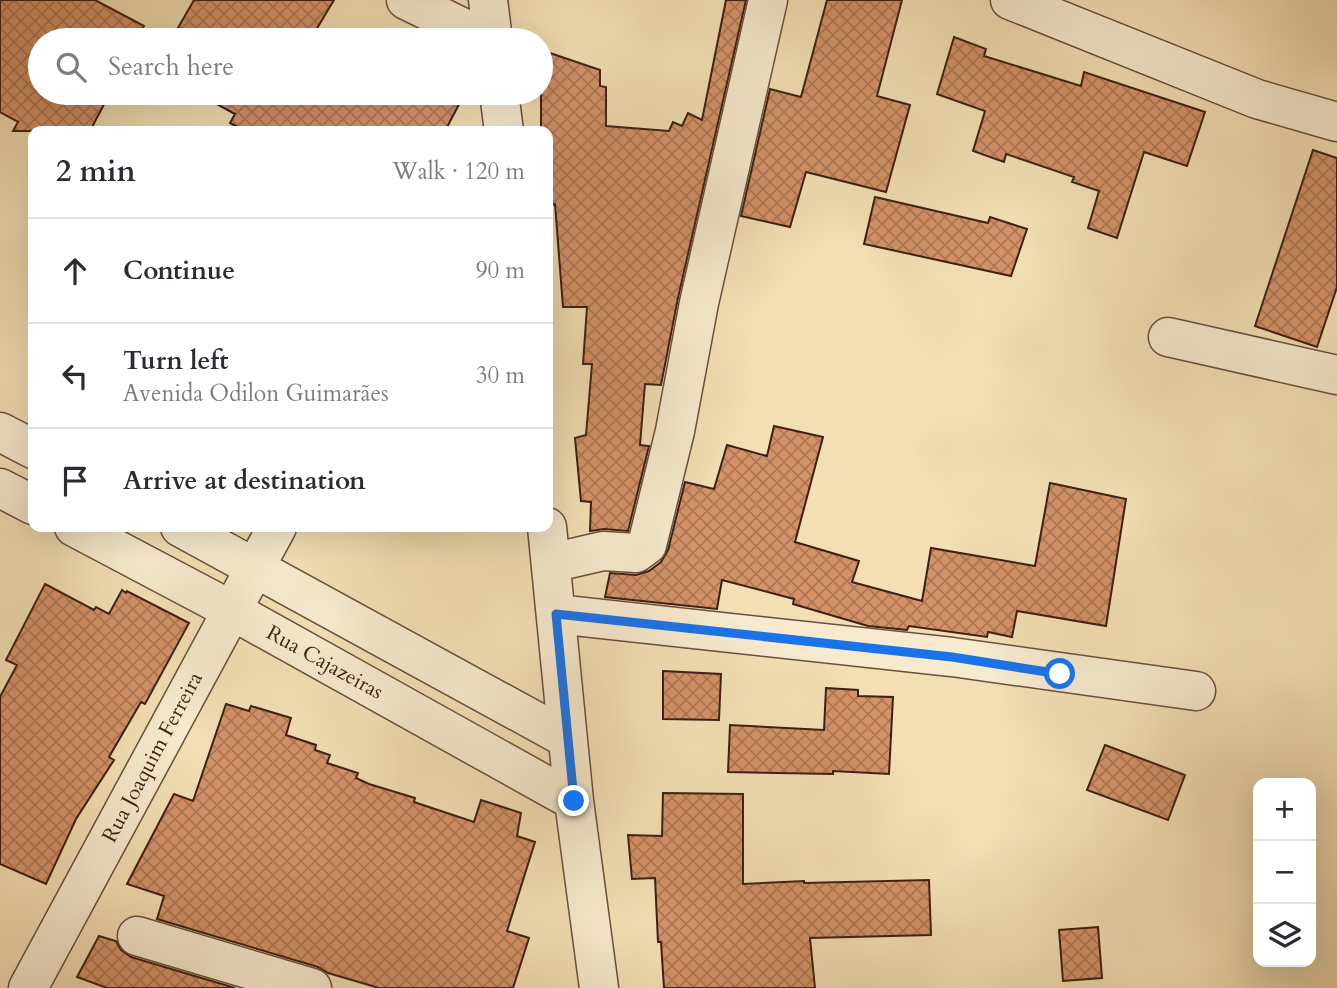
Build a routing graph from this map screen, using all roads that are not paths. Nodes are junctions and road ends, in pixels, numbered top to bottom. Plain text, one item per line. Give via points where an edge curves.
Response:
1 (406, 0) edge
2 (488, 0) edge
3 (768, 0) edge
4 (1010, 0) edge
5 (463, 28) edge
6 (492, 28) edge
7 (1337, 122) edge
8 (1168, 337) dead end
9 (1337, 374) edge
10 (0, 432) edge
11 (28, 446) edge
12 (0, 488) edge
13 (28, 502) edge
14 (83, 532) edge
15 (189, 532) edge
16 (274, 532) edge
17 (549, 545) edge
18 (256, 568) junction
19 (231, 610) junction
20 (556, 614) junction
21 (1196, 691) dead end
22 (568, 739) junction
23 (574, 801) junction
24 (137, 936) dead end
25 (28, 988) edge
26 (312, 988) edge
27 (599, 988) edge

1 - 5 street
2 - 6 street
3 - 17 street via 647,545 636,553
4 - 7 street via 1257,99
8 - 9 street
10 - 11 street
12 - 13 street
14 - 19 street, Rua Cajazeiras
15 - 18 street
16 - 18 street, Rua Joaquim Ferreira
17 - 20 street
18 - 19 street, Rua Joaquim Ferreira
18 - 22 street
19 - 23 street, Rua Cajazeiras
19 - 25 street, Rua Joaquim Ferreira
20 - 21 street via 952,657
20 - 22 street
22 - 23 street
23 - 27 street
24 - 26 street

